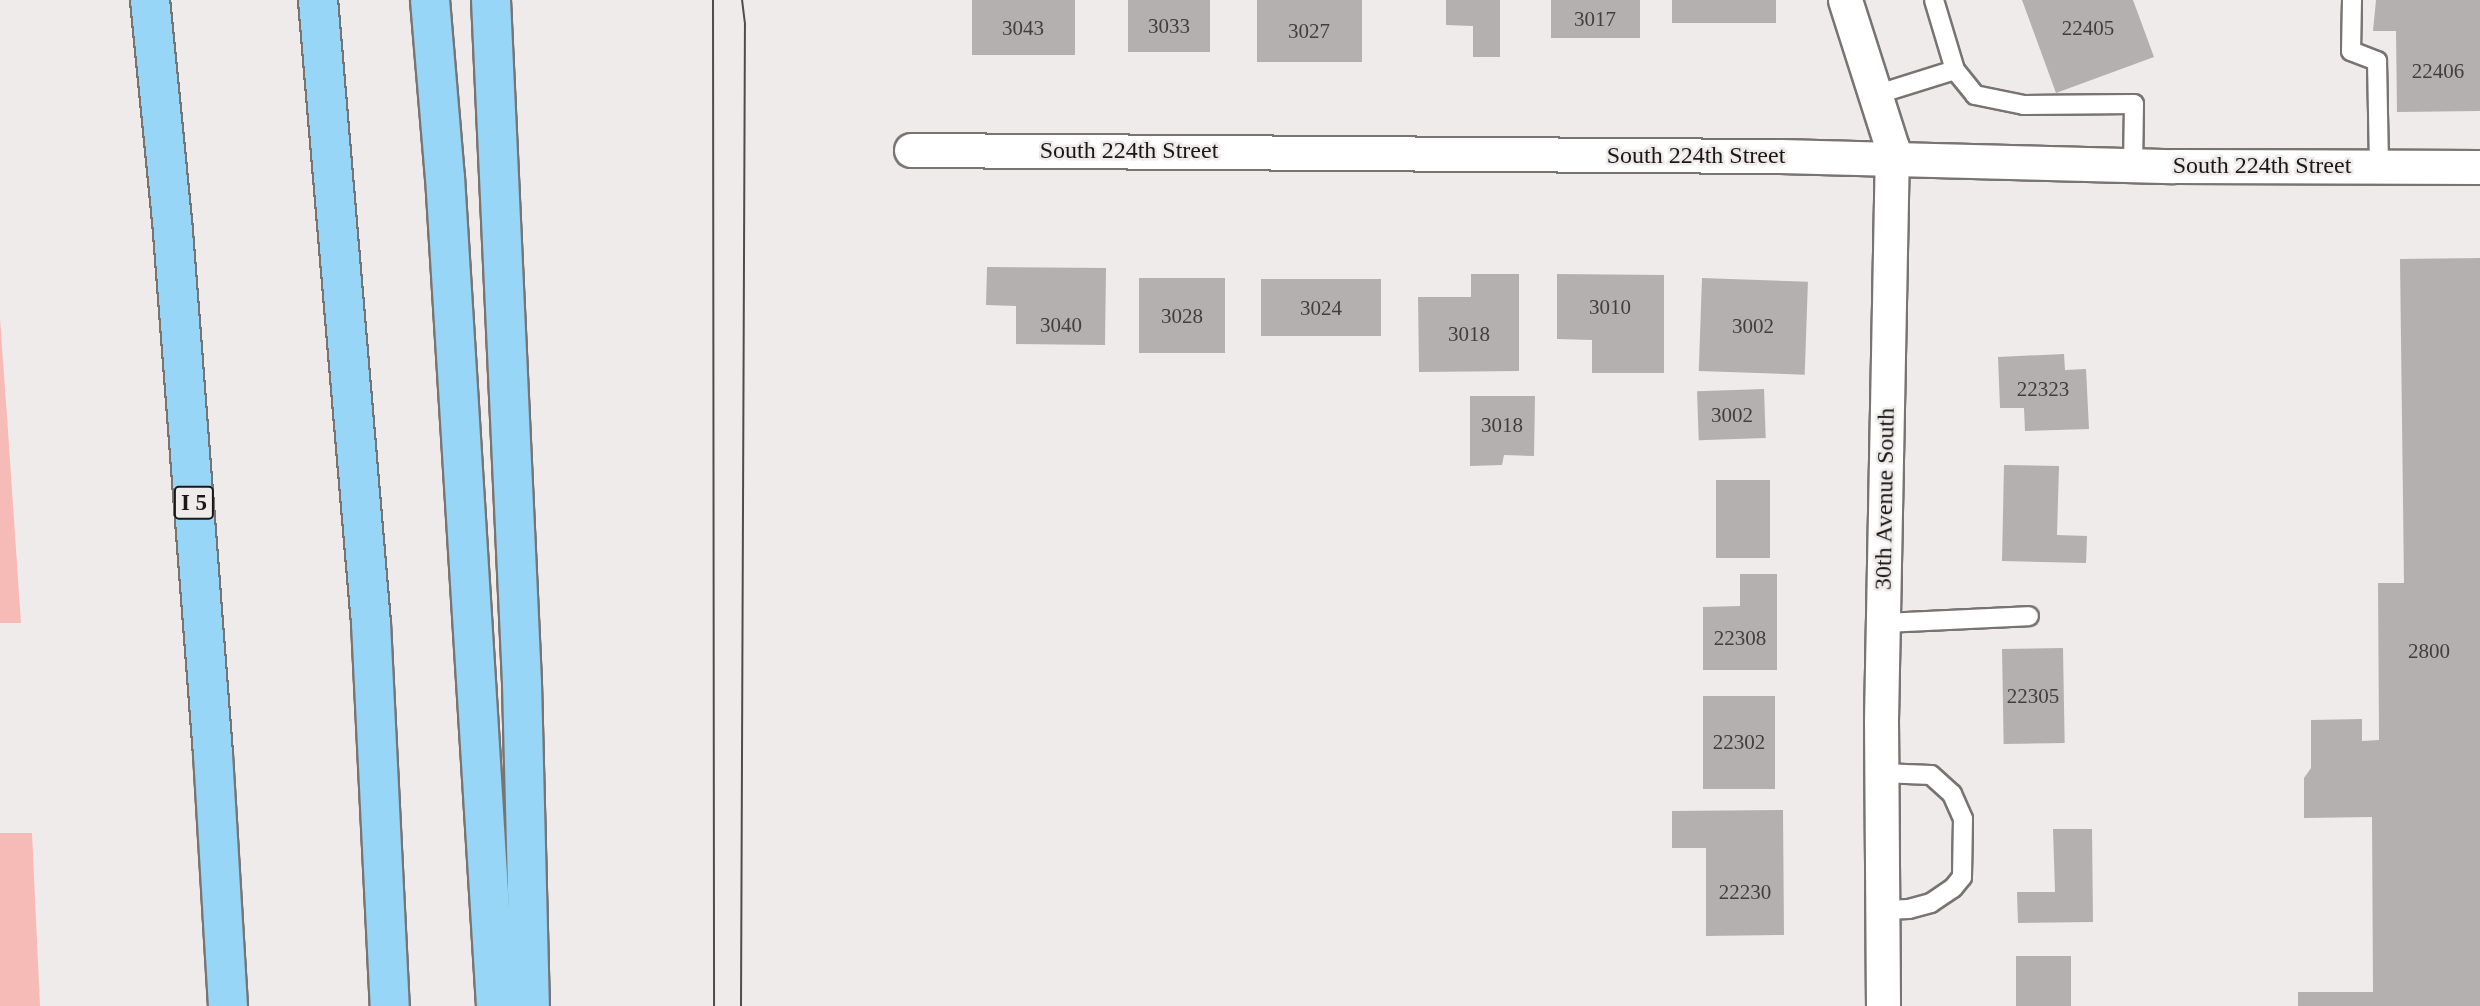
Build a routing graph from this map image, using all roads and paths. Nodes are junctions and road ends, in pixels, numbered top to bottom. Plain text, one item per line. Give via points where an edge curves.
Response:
1 (150, 0) edge
2 (318, 0) edge
3 (430, 0) edge
4 (491, 0) edge
5 (1845, 0) edge
6 (1934, 0) edge
7 (2352, 0) edge
8 (1955, 70) junction
9 (1875, 95) junction
10 (911, 150) dead end
11 (1892, 161) junction
12 (2133, 166) junction
13 (2379, 167) junction
14 (2480, 167) edge
15 (2029, 616) dead end
16 (1883, 623) junction
17 (1881, 773) junction
18 (1882, 910) junction
19 (228, 1006) edge
20 (390, 1006) edge
21 (496, 1006) edge
22 (530, 1006) edge
23 (1883, 1006) edge

1 - 19 highway, I 5 via 173,232
2 - 20 highway via 371,623
3 - 21 highway
4 - 22 highway via 522,669
5 - 9 street, 30th Avenue South
6 - 8 lane
7 - 13 lane via 2351,51 2377,61
8 - 9 lane
8 - 12 lane via 1975,95 2024,105 2134,104
9 - 11 street, 30th Avenue South
10 - 11 street, South 224th Street via 1780,156
11 - 12 street, South 224th Street
11 - 16 street, 30th Avenue South
12 - 13 street, South 224th Street
13 - 14 street, South 224th Street
15 - 16 lane
16 - 17 street, 30th Avenue South
17 - 18 street, 30th Avenue South
17 - 18 lane via 1931,775 1952,794 1964,819 1962,877 1953,888 1931,903
18 - 23 street, 30th Avenue South

